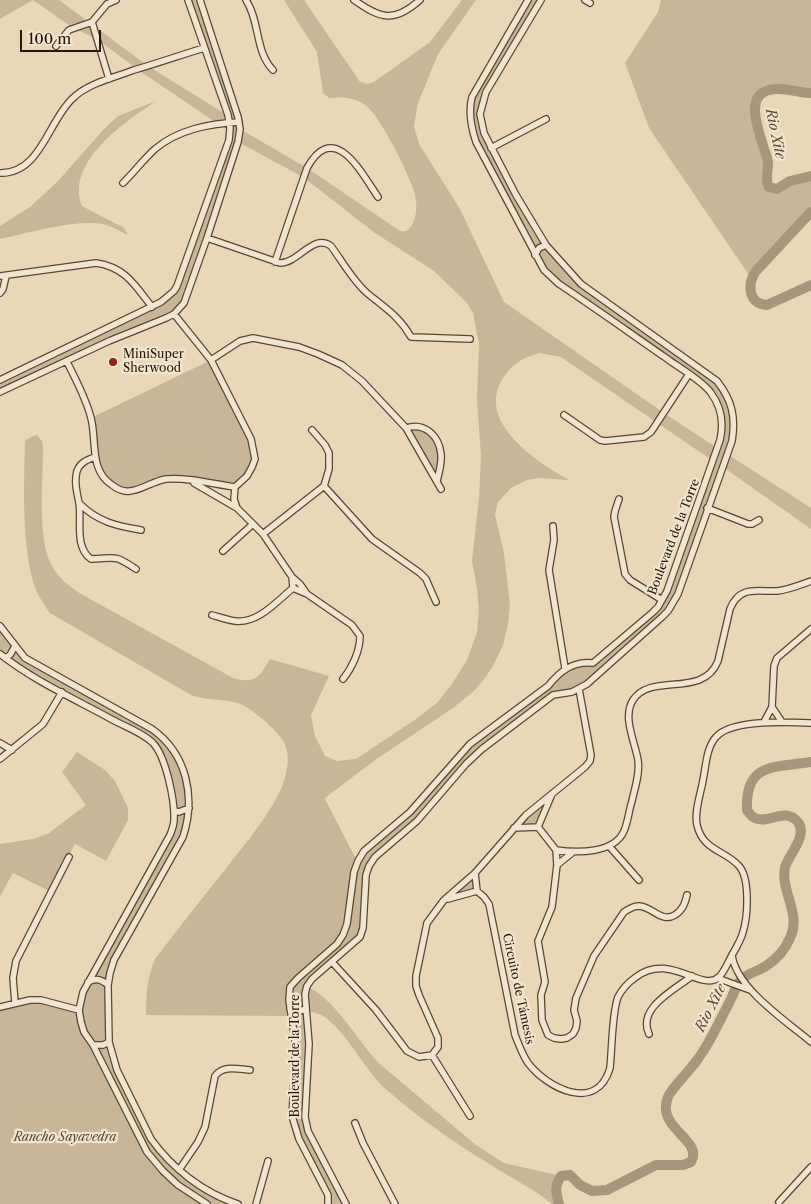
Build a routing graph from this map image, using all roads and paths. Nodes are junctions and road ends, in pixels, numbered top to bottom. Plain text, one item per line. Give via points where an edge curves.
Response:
1 (116, 0) edge
2 (188, 0) edge
3 (200, 0) edge
4 (246, 0) edge
5 (354, 0) edge
6 (420, 0) edge
7 (528, 0) edge
8 (541, 0) edge
9 (92, 22) junction
10 (56, 46) dead end
11 (204, 48) junction
12 (274, 70) dead end
13 (109, 79) junction
14 (546, 119) dead end
15 (230, 122) junction
16 (239, 122) junction
17 (491, 148) junction
18 (0, 173) edge
19 (124, 183) dead end
20 (378, 197) dead end
21 (207, 238) junction
22 (546, 245) junction
23 (535, 255) junction
24 (275, 262) junction
25 (3, 276) edge
26 (580, 284) junction
27 (174, 292) junction
28 (0, 293) edge
29 (574, 294) junction
30 (187, 297) junction
31 (152, 307) junction
32 (174, 314) junction
33 (106, 330) junction
34 (470, 339) dead end
35 (109, 341) junction
36 (211, 360) junction
37 (67, 362) junction
38 (689, 374) junction
39 (0, 380) edge
40 (0, 392) edge
41 (564, 415) dead end
42 (406, 428) junction
43 (312, 430) dead end
44 (95, 458) junction
45 (190, 481) junction
46 (437, 481) junction
47 (324, 486) junction
48 (234, 487) junction
49 (441, 489) dead end
50 (619, 499) dead end
51 (80, 504) junction
52 (237, 508) junction
53 (707, 508) junction
54 (759, 520) dead end
55 (253, 524) junction
56 (553, 526) dead end
57 (141, 530) dead end
58 (263, 534) junction
59 (223, 551) dead end
60 (136, 569) dead end
61 (292, 576) junction
62 (811, 581) edge
63 (293, 588) junction
64 (306, 594) junction
65 (662, 600) junction
66 (436, 602) dead end
67 (212, 615) dead end
68 (0, 626) edge
69 (811, 629) edge
70 (15, 646) junction
71 (2, 656) edge
72 (593, 663) junction
73 (566, 668) junction
74 (598, 674) junction
75 (342, 679) dead end
76 (548, 686) junction
77 (579, 689) junction
78 (62, 692) junction
79 (553, 695) junction
80 (772, 707) junction
81 (764, 722) junction
82 (782, 722) junction
83 (811, 723) edge
84 (0, 743) edge
85 (171, 746) junction
86 (156, 748) junction
87 (12, 750) junction
88 (0, 759) edge
89 (552, 794) junction
90 (189, 808) junction
91 (174, 811) junction
92 (538, 827) junction
93 (514, 828) junction
94 (609, 846) junction
95 (556, 850) junction
96 (573, 852) junction
97 (69, 857) dead end
98 (557, 865) junction
99 (475, 873) junction
100 (639, 880) dead end
101 (477, 891) junction
102 (687, 895) dead end
103 (444, 900) junction
104 (732, 955) junction
105 (332, 962) junction
106 (692, 976) junction
107 (717, 978) junction
108 (88, 982) junction
109 (739, 982) junction
110 (108, 985) junction
111 (15, 1003) junction
112 (0, 1007) edge
113 (290, 1009) junction
114 (79, 1010) junction
115 (305, 1010) junction
116 (649, 1034) dead end
117 (109, 1042) junction
118 (811, 1042) edge
119 (93, 1045) junction
120 (432, 1055) junction
121 (250, 1070) dead end
122 (470, 1116) dead end
123 (356, 1123) dead end
124 (268, 1161) dead end
125 (811, 1167) edge
126 (179, 1170) junction
127 (779, 1202) dead end
128 (207, 1204) edge
129 (238, 1204) edge
130 (256, 1204) edge
131 (328, 1204) edge
132 (346, 1204) edge
133 (395, 1204) edge

1 - 9 street via 107,4
2 - 11 street
3 - 16 street
4 - 12 street via 254,14 263,56
5 - 6 street via 371,12 393,16
7 - 23 street, Boulevard de la Torre via 476,88 470,112 476,142
8 - 17 street, Boulevard de la Torre via 482,103 481,122
9 - 10 street via 69,30
9 - 13 street
11 - 13 street
11 - 15 street
13 - 18 street via 86,89 67,104 39,150 26,164 12,172
14 - 17 street
15 - 16 street
15 - 19 street via 196,127 180,134 154,150
15 - 27 street via 229,140
16 - 21 street via 238,142
17 - 22 street, Boulevard de la Torre
20 - 24 street via 343,152 326,148 319,152 307,168
21 - 24 street
21 - 30 street
22 - 23 street
22 - 26 street, Boulevard de la Torre
23 - 29 street, Boulevard de la Torre via 544,270
24 - 34 street via 285,263 315,244 326,242 361,287 395,315 411,337
25 - 28 street
25 - 31 street via 106,264 126,275
26 - 29 street via 580,289
26 - 53 street, Boulevard de la Torre via 708,374 725,391 733,410 734,429
27 - 30 street via 182,291
27 - 31 street
29 - 38 street, Boulevard de la Torre
30 - 32 street
31 - 33 street
32 - 35 street
32 - 36 street
33 - 35 street via 105,336
33 - 39 street
35 - 37 street
36 - 42 street via 240,341 253,338 318,354 357,376
36 - 48 street via 254,448 252,467
37 - 40 street
37 - 44 street via 91,418
38 - 41 street via 651,432 644,436 600,440
38 - 65 street, Boulevard de la Torre via 710,392 718,405 723,420 722,431
42 - 46 street
42 - 46 street via 424,427 437,440 441,454
43 - 47 street via 329,453
44 - 45 street via 102,476 119,490 129,491 164,479
44 - 51 street via 84,462 78,471 76,483
45 - 48 street
45 - 52 street
46 - 49 street
47 - 58 street
47 - 66 street via 372,539 426,579
48 - 52 street
50 - 65 street via 614,517 625,574
51 - 57 street via 108,523
51 - 60 street via 80,534 87,556 91,559 112,556
52 - 55 street
53 - 54 street via 748,524
53 - 74 street, Boulevard de la Torre via 673,603 662,617
55 - 58 street
55 - 59 street
56 - 73 street via 549,570
58 - 61 street
61 - 63 street
61 - 64 street
62 - 94 street via 778,591 754,590 742,594 730,609 718,661 710,675 695,682 654,688 634,699 629,708 629,718 638,772 624,831 619,840
63 - 64 street
63 - 67 street via 253,619 236,621
64 - 75 street via 352,625 360,636 350,669
65 - 72 street, Boulevard de la Torre via 652,613
68 - 70 street
69 - 80 street via 777,658
70 - 71 street via 10,655
70 - 85 street via 26,658 152,729
71 - 78 street
72 - 73 street
72 - 74 street via 598,667
73 - 76 street, Boulevard de la Torre
74 - 77 street, Boulevard de la Torre
76 - 79 street
76 - 113 street, Boulevard de la Torre via 470,744 410,812 364,851 354,872 343,935 293,982 288,993
77 - 79 street, Boulevard de la Torre
77 - 89 street via 590,761
78 - 86 street via 145,737
78 - 87 street via 43,724
79 - 105 street, Boulevard de la Torre via 474,756 417,821 375,857 366,875 360,936
80 - 81 street
80 - 82 street
81 - 82 street
81 - 104 street via 726,730 715,737 697,813 697,824 707,843 744,873 747,886 745,923
82 - 83 street
84 - 87 street
85 - 86 street
85 - 90 street via 188,784
86 - 91 street via 169,780
87 - 88 street
89 - 92 street
89 - 93 street
90 - 91 street
90 - 110 street via 183,837 114,960
91 - 108 street via 170,835
92 - 93 street
92 - 95 street
93 - 99 street
94 - 96 street
94 - 100 street
95 - 96 street
95 - 98 street
96 - 98 street
97 - 111 street via 16,961 13,978
98 - 102 street via 552,907 538,941 545,976 541,995 542,1020 548,1035 554,1038 567,1038 573,1034 577,1021 576,998 594,956 624,912 638,906 664,918 670,917 682,909
99 - 101 street
99 - 103 street
101 - 103 street
101 - 106 street, Circuito de Támesis via 489,904 520,1050 537,1073 569,1092 593,1092 607,1077 615,1010 624,987 642,972 654,968 667,968
103 - 120 street via 427,923 416,976 419,995 438,1038 438,1047
104 - 107 street
104 - 109 street
105 - 115 street, Boulevard de la Torre via 307,986
105 - 120 street via 376,1010 407,1051 419,1057
106 - 107 street, Circuito de Támesis
106 - 116 street via 651,1010 646,1019
107 - 109 street, Circuito de Támesis
108 - 110 street via 102,980
108 - 114 street
109 - 118 street, Circuito de Támesis
110 - 117 street
111 - 112 street
111 - 114 street via 41,1000
113 - 115 street
113 - 131 street, Boulevard de la Torre via 296,1047 293,1125 328,1195
114 - 119 street via 84,1032
115 - 132 street, Boulevard de la Torre via 308,1054 305,1117 308,1131
117 - 119 street
117 - 126 street via 117,1070 151,1139
119 - 128 street via 147,1152 178,1185
120 - 122 street
121 - 126 street via 226,1069 215,1076 205,1127
123 - 133 street
124 - 130 street
125 - 127 street
126 - 129 street via 212,1194

